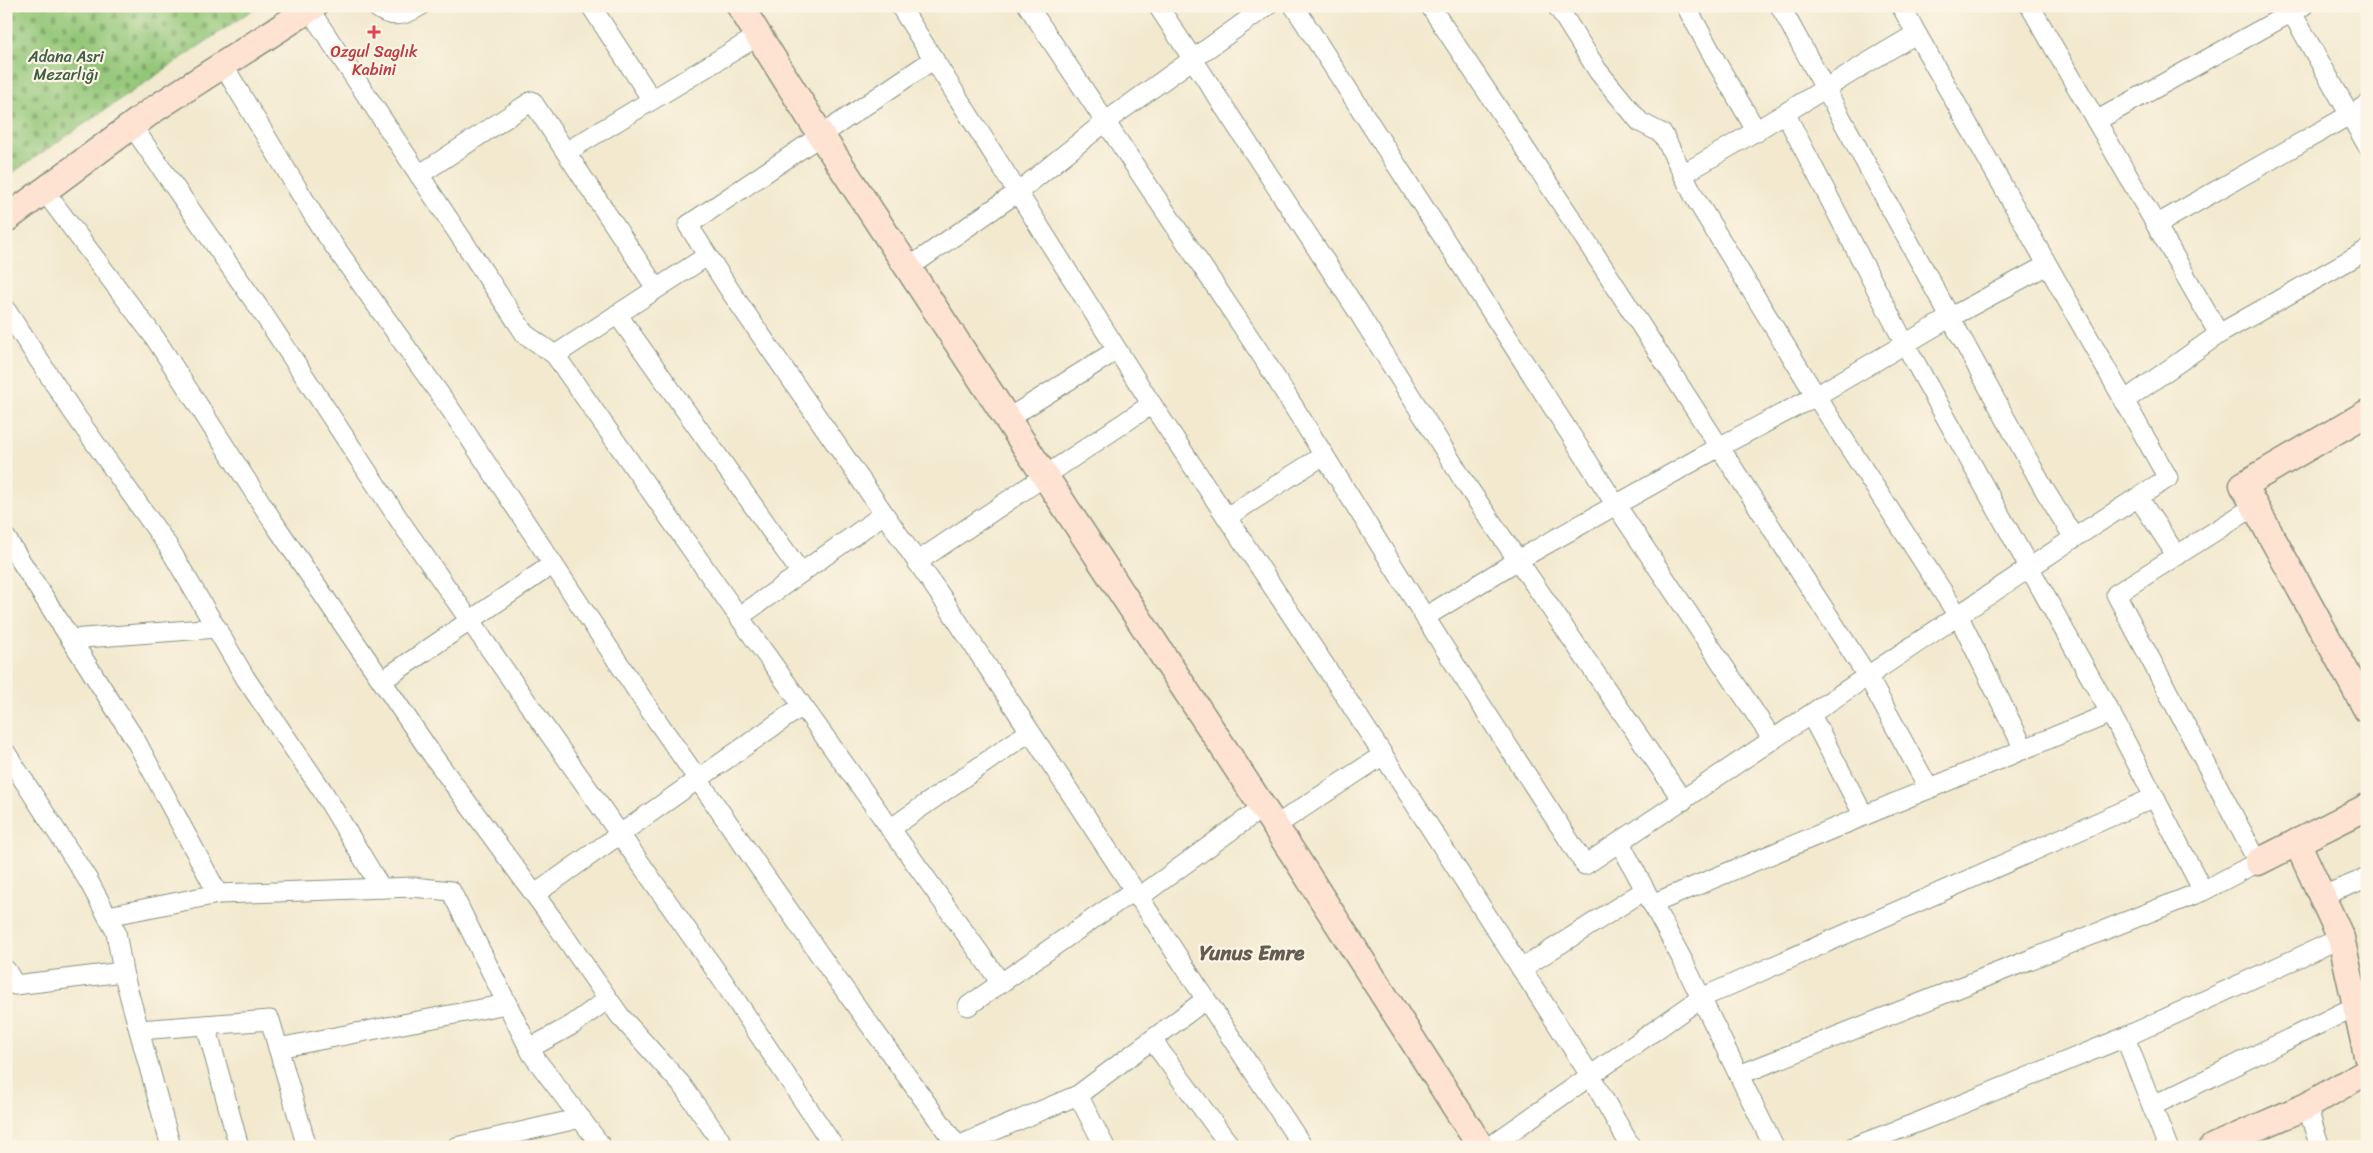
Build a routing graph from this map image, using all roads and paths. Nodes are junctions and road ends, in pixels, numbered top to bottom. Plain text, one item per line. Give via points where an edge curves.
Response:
1 (375, 6) edge
2 (420, 6) edge
3 (591, 6) edge
4 (740, 6) edge
5 (900, 6) edge
6 (1028, 6) edge
7 (1158, 6) edge
8 (1267, 6) edge
9 (1294, 6) edge
10 (1430, 6) edge
11 (1557, 6) edge
12 (1686, 6) edge
13 (1780, 6) edge
14 (1901, 6) edge
15 (312, 8) edge
16 (2294, 8) edge
17 (2038, 9) edge
18 (1916, 34) junction
19 (758, 36) junction
20 (1192, 59) junction
21 (934, 60) junction
22 (223, 65) junction
23 (1825, 87) junction
24 (652, 100) junction
25 (2367, 105) edge
26 (1785, 113) junction
27 (2350, 115) junction
28 (2096, 121) junction
29 (1105, 122) junction
30 (132, 126) junction
31 (1758, 132) junction
32 (822, 137) junction
33 (2367, 145) edge
34 (566, 152) junction
35 (1683, 174) junction
36 (419, 175) junction
37 (45, 192) junction
38 (1018, 192) junction
39 (6, 219) edge
40 (2156, 225) junction
41 (2367, 250) edge
42 (707, 256) junction
43 (2047, 265) junction
44 (908, 268) junction
45 (656, 288) junction
46 (6, 310) edge
47 (617, 314) junction
48 (1951, 317) junction
49 (2219, 334) junction
50 (1905, 344) junction
51 (1117, 350) junction
52 (555, 355) junction
53 (1816, 396) junction
54 (2124, 401) junction
55 (1152, 404) junction
56 (2367, 413) edge
57 (1007, 419) junction
58 (1719, 447) junction
59 (1324, 455) junction
60 (1045, 476) junction
61 (2138, 498) junction
62 (1616, 505) junction
63 (2255, 506) junction
64 (884, 514) junction
65 (1227, 517) junction
66 (6, 538) edge
67 (2074, 538) junction
68 (2177, 556) junction
69 (1518, 560) junction
70 (917, 562) junction
71 (553, 564) junction
72 (2030, 569) junction
73 (801, 573) junction
74 (738, 617) junction
75 (1425, 617) junction
76 (1959, 617) junction
77 (470, 622) junction
78 (216, 628) junction
79 (71, 639) junction
80 (1868, 677) junction
81 (383, 680) junction
82 (802, 706) junction
83 (2367, 710) edge
84 (2110, 713) junction
85 (1811, 715) junction
86 (1029, 732) junction
87 (1773, 740) junction
88 (2024, 750) junction
89 (6, 753) edge
90 (1383, 755) junction
91 (699, 780) junction
92 (1929, 789) junction
93 (2154, 797) junction
94 (1683, 801) junction
95 (2367, 807) edge
96 (1269, 816) junction
97 (1864, 816) junction
98 (890, 829) junction
99 (620, 836) junction
100 (2297, 842) junction
101 (1620, 843) junction
102 (2258, 862) junction
103 (2367, 878) edge
104 (381, 888) junction
105 (2203, 891) junction
106 (218, 894) junction
107 (535, 894) junction
108 (1135, 894) junction
109 (2322, 896) junction
110 (1649, 897) junction
111 (108, 916) junction
112 (2341, 938) junction
113 (1521, 968) junction
114 (6, 970) edge
115 (123, 972) junction
116 (1001, 983) junction
117 (608, 998) junction
118 (1701, 998) junction
119 (1205, 1000) junction
120 (508, 1004) junction
121 (968, 1006) dead end
122 (2356, 1006) junction
123 (206, 1025) junction
124 (139, 1030) junction
125 (2125, 1037) junction
126 (1152, 1040) junction
127 (278, 1048) junction
128 (530, 1048) junction
129 (2367, 1055) edge
130 (2367, 1071) edge
131 (1739, 1075) junction
132 (1590, 1076) junction
133 (1078, 1095) junction
134 (2152, 1106) junction
135 (2307, 1106) junction
136 (581, 1118) junction
137 (2238, 1142) edge
138 (1861, 1145) edge
139 (171, 1147) edge
140 (240, 1147) edge
141 (307, 1147) edge
142 (456, 1147) edge
143 (602, 1147) edge
144 (725, 1147) edge
145 (834, 1147) edge
146 (958, 1147) edge
147 (1105, 1147) edge
148 (1231, 1147) edge
149 (1303, 1147) edge
150 (1481, 1147) edge
151 (1489, 1147) edge
152 (1631, 1147) edge
153 (1774, 1147) edge
154 (2168, 1147) edge
155 (2213, 1147) edge
156 (2320, 1147) edge

1 - 2 street via 382,12 398,15 412,12
3 - 24 street
4 - 19 main road
5 - 21 street
6 - 29 street
7 - 20 street
8 - 20 street
9 - 62 street
10 - 58 street
11 - 35 street via 1598,71 1640,122 1663,134
12 - 31 street
13 - 23 street
14 - 18 street
15 - 22 main road
15 - 36 street
16 - 27 street
16 - 28 street
17 - 28 street
18 - 23 street
18 - 43 street
19 - 24 street
19 - 32 main road
20 - 29 street
20 - 69 street
21 - 32 street
21 - 38 street
22 - 30 main road
22 - 71 street via 320,226 451,410
23 - 26 street
23 - 48 street
24 - 34 street
25 - 27 street
26 - 31 street
26 - 50 street
27 - 33 street
27 - 40 street
28 - 40 street
29 - 38 street
29 - 59 street via 1262,356
30 - 37 main road
30 - 77 street via 266,318
31 - 35 street
32 - 42 street via 688,226
32 - 44 main road
34 - 36 street via 532,101
34 - 45 street
35 - 53 street
36 - 52 street via 525,334
37 - 39 main road
37 - 81 street via 155,338 274,523
38 - 44 street
38 - 51 street
40 - 49 street
41 - 49 street
42 - 45 street
42 - 64 street
43 - 48 street
43 - 54 street
44 - 57 main road
45 - 47 street
46 - 78 street via 168,546
47 - 52 street
47 - 73 street
48 - 50 street
48 - 67 street
49 - 54 street
50 - 53 street
50 - 72 street
51 - 55 street
51 - 57 street
52 - 74 street
53 - 58 street
53 - 76 street
54 - 61 street via 2168,478
55 - 60 street
55 - 65 street
56 - 63 main road via 2243,485
57 - 60 main road
58 - 62 street
58 - 80 street
59 - 65 street
59 - 75 street
60 - 70 street
60 - 96 main road
61 - 67 street
61 - 68 street
62 - 69 street
62 - 87 street
63 - 68 street
63 - 83 main road
64 - 70 street
64 - 73 street
65 - 90 street
66 - 79 street
67 - 72 street
68 - 102 street via 2116,594
69 - 75 street
69 - 94 street
70 - 86 street
71 - 77 street
71 - 91 street
72 - 76 street
72 - 84 street
73 - 74 street
74 - 82 street
75 - 101 street via 1585,866
76 - 80 street
76 - 88 street
77 - 81 street
77 - 99 street
78 - 79 street
78 - 104 street via 246,679 322,790
79 - 106 street via 136,741
80 - 85 street
80 - 92 street
81 - 107 street via 433,756
82 - 91 street
82 - 98 street
84 - 88 street
84 - 93 street
85 - 87 street
85 - 97 street
86 - 98 street
86 - 108 street
87 - 94 street
88 - 92 street
89 - 111 street
90 - 96 street
90 - 113 street
91 - 99 street
91 - 146 street
92 - 97 street
93 - 105 street
93 - 118 street
94 - 101 street
95 - 100 main road
96 - 108 street
96 - 150 main road
97 - 110 street
98 - 116 street
99 - 107 street
99 - 145 street via 724,981
100 - 102 main road
100 - 109 main road
101 - 110 street
102 - 105 street
103 - 109 street
104 - 106 street
104 - 120 street via 451,891
105 - 131 street
106 - 111 street
107 - 117 street
108 - 116 street
108 - 119 street
109 - 112 main road
110 - 113 street
110 - 118 street
111 - 115 street via 116,932
112 - 122 main road
112 - 125 street
113 - 132 street
114 - 115 street via 15,985
115 - 124 street
116 - 121 street
117 - 128 street via 572,1025
117 - 144 street via 681,1084
118 - 131 street
118 - 132 street
119 - 126 street
119 - 149 street
120 - 127 street
120 - 128 street
122 - 129 main road
122 - 134 street
123 - 124 street
123 - 127 street via 270,1020
123 - 140 street
124 - 139 street
125 - 134 street
125 - 138 street
126 - 133 street
126 - 148 street
127 - 141 street
128 - 136 street
130 - 135 main road
131 - 153 street
132 - 151 street
132 - 152 street
133 - 146 street
133 - 147 street
134 - 154 street
135 - 137 main road
135 - 156 street
136 - 142 street
136 - 143 street
137 - 155 main road

